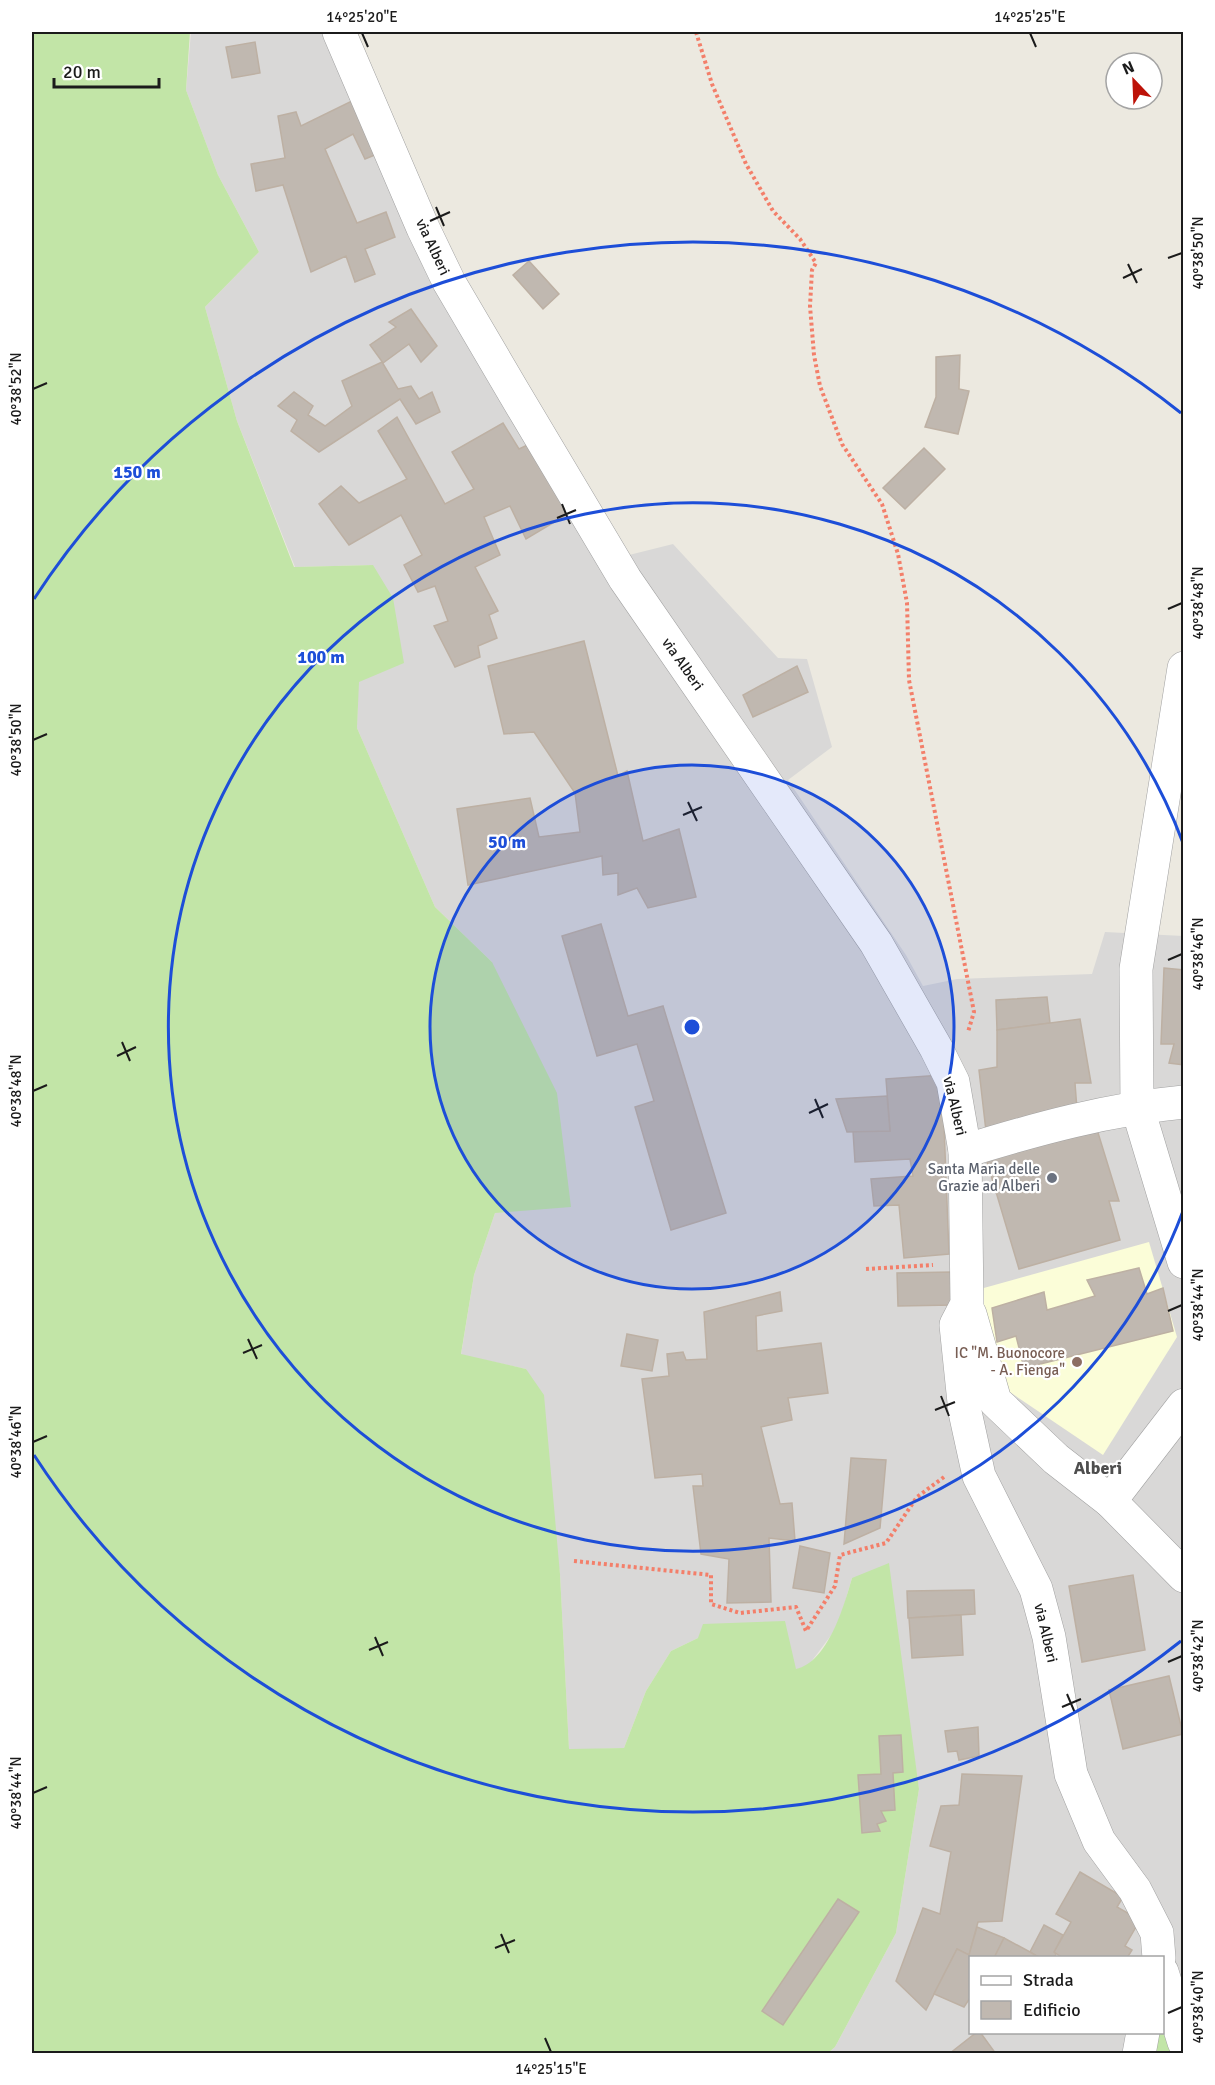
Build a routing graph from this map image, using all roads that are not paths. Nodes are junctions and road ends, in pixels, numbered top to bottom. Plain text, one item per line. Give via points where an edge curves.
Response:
1 (339, 32) edge
2 (1184, 668) edge
3 (1184, 1102) edge
4 (1137, 1106) junction
5 (965, 1151) junction
6 (1184, 1262) edge
7 (968, 1304) junction
8 (1184, 1405) edge
9 (1110, 1501) junction
10 (1184, 1576) edge
11 (1159, 1956) edge
12 (1164, 1978) edge
13 (1143, 2034) edge
14 (1184, 2043) edge
15 (1139, 2054) edge

1 - 5 street, via Alberi via 449,282 625,579 876,943 952,1082
2 - 4 street via 1136,969
3 - 4 street
4 - 5 street
4 - 6 street
5 - 7 street, via Alberi
7 - 9 street, via Alberi via 995,1401 1056,1459
7 - 11 street, via Alberi via 956,1325 965,1412 977,1466 1036,1589 1049,1637 1071,1774 1099,1841 1135,1890 1157,1933
8 - 9 street
9 - 10 street, via Alberi
12 - 14 street
13 - 15 street

